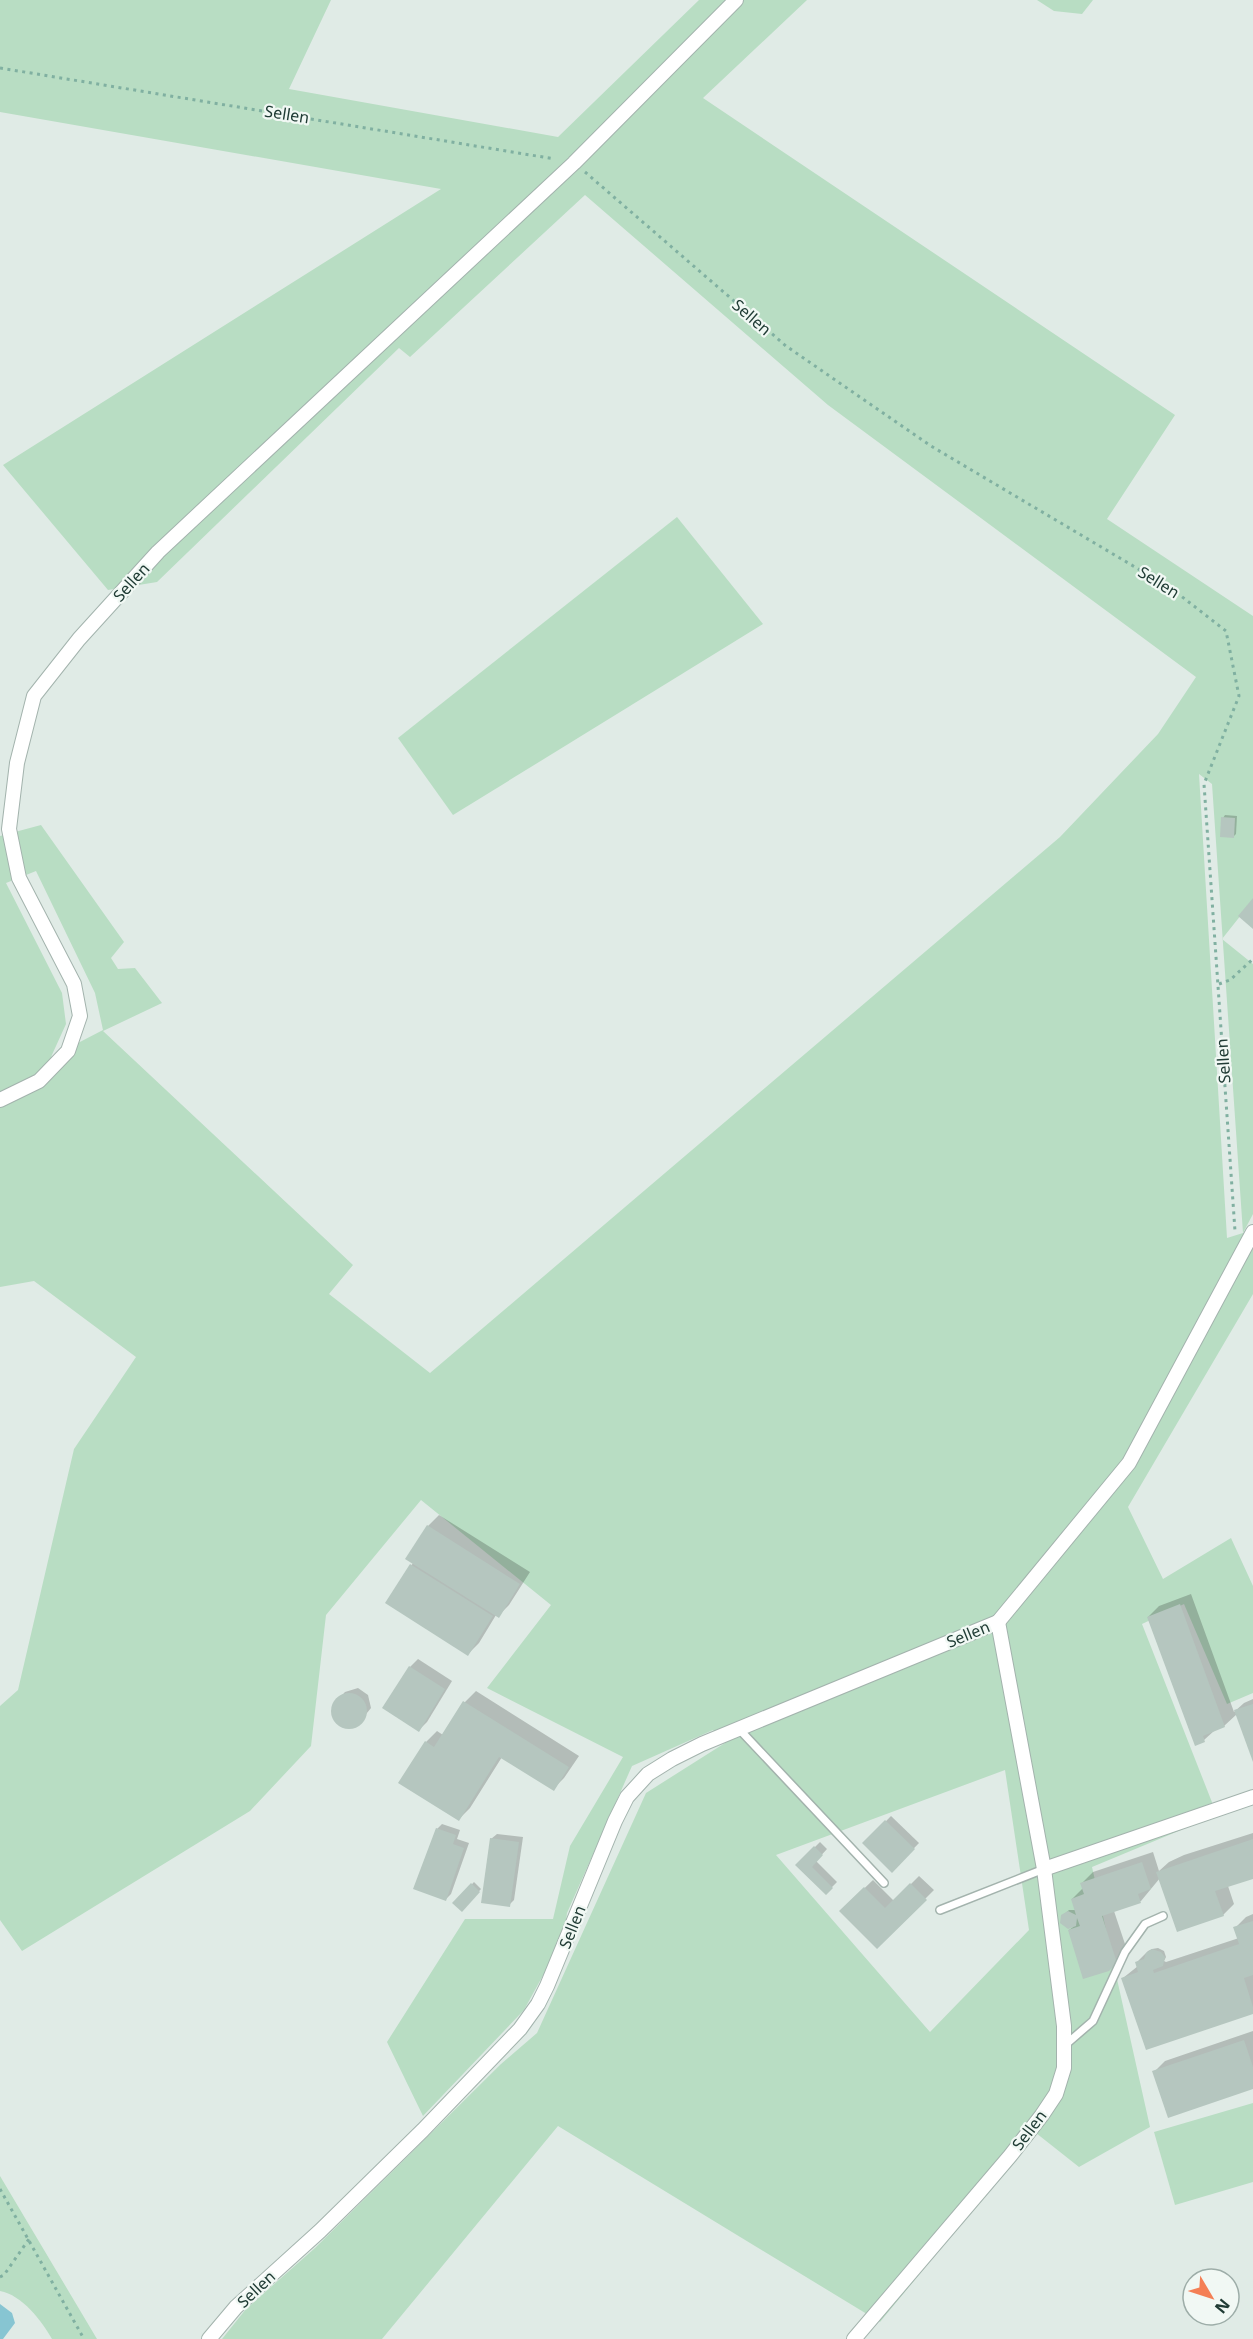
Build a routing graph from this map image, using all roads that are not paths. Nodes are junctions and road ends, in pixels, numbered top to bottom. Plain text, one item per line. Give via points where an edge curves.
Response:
1 (736, 0) edge
2 (0, 1100) edge
3 (1253, 1232) edge
4 (998, 1622) junction
5 (739, 1728) junction
6 (1253, 1797) edge
7 (1044, 1869) junction
8 (884, 1883) dead end
9 (940, 1910) dead end
10 (1163, 1916) dead end
11 (1064, 2046) junction
12 (209, 2339) edge
13 (854, 2339) edge

1 - 2 street, Sellen via 574,163 158,552 79,639 34,696 17,763 9,829 19,878 74,984 80,1016 68,1051 39,1081
3 - 4 street, Sellen via 1129,1463
4 - 5 street, Sellen
4 - 7 street, Sellen
5 - 8 lane
5 - 12 street, Sellen via 672,1759 633,1789 615,1821 547,1986 529,2017 423,2130 249,2295
6 - 7 street
7 - 9 lane
7 - 11 street, Sellen
10 - 11 lane via 1145,1924 1125,1952 1093,2021
11 - 13 street, Sellen via 1064,2068 1056,2094 1041,2115

